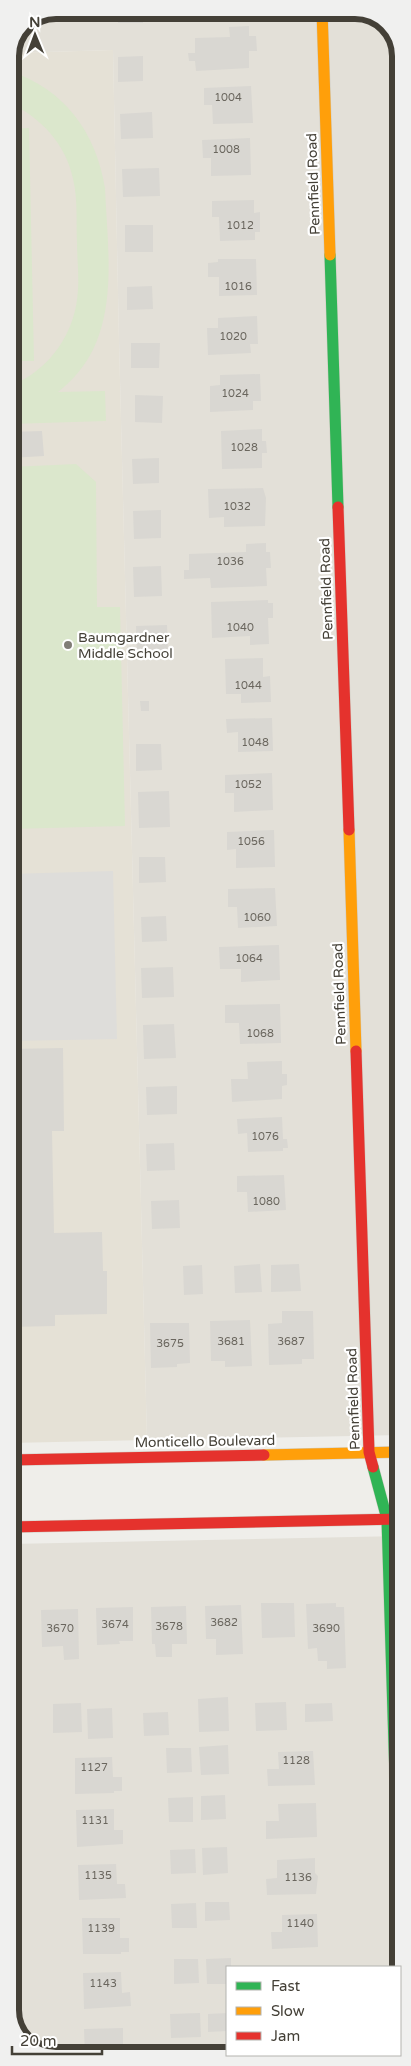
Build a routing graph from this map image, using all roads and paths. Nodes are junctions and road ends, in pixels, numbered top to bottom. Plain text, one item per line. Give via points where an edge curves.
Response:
1 (322, 19) edge
2 (369, 1452) junction
3 (392, 1452) edge
4 (19, 1460) edge
5 (387, 1519) junction
6 (392, 1519) edge
7 (19, 1527) edge
8 (392, 1682) edge

1 - 2 street, Pennfield Road
2 - 3 street, Monticello Boulevard
2 - 4 street, Monticello Boulevard
2 - 5 street, Pennfield Road
5 - 6 street
5 - 7 street
5 - 8 street, Pennfield Road

